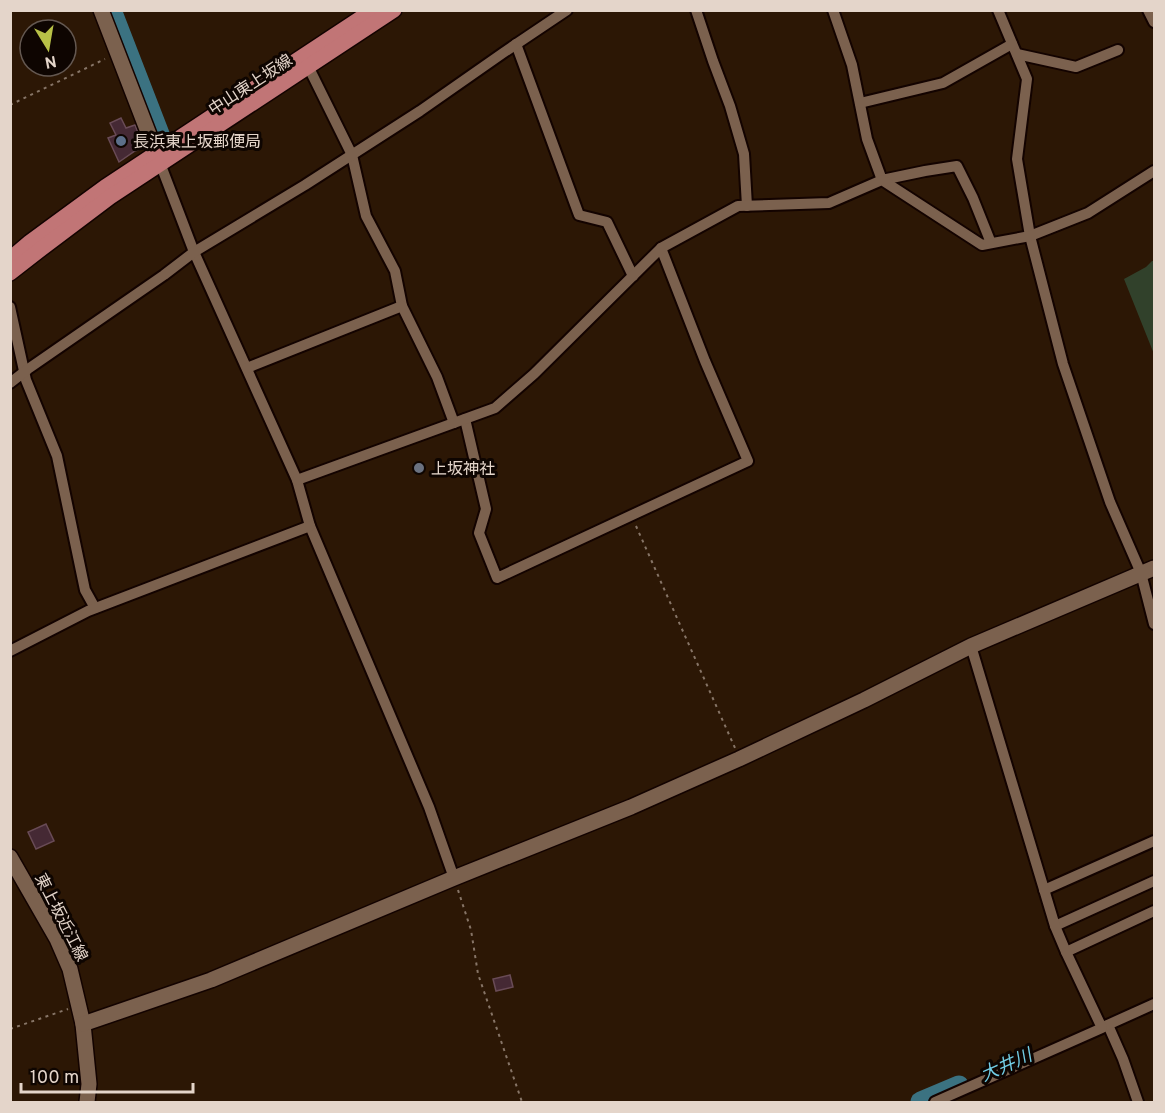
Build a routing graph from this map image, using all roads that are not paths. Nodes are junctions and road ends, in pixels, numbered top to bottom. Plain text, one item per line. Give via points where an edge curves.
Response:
1 (101, 10) edge
2 (373, 10) edge
3 (394, 10) edge
4 (567, 10) edge
5 (696, 10) edge
6 (833, 10) edge
7 (998, 10) edge
8 (1148, 10) edge
9 (1155, 22) edge
10 (516, 44) junction
11 (1015, 49) junction
12 (1118, 50) dead end
13 (306, 62) junction
14 (860, 103) junction
15 (352, 154) junction
16 (158, 158) junction
17 (1155, 171) edge
18 (882, 180) junction
19 (747, 206) junction
20 (1030, 236) junction
21 (991, 243) junction
22 (661, 248) junction
23 (194, 252) junction
24 (10, 259) edge
25 (10, 273) edge
26 (633, 276) junction
27 (402, 306) junction
28 (10, 307) edge
29 (247, 368) junction
30 (25, 372) junction
31 (10, 383) edge
32 (465, 419) junction
33 (454, 423) junction
34 (297, 480) junction
35 (310, 526) junction
36 (1148, 570) edge
37 (95, 608) junction
38 (1155, 624) edge
39 (971, 645) junction
40 (10, 651) edge
41 (1155, 842) edge
42 (10, 857) edge
43 (454, 878) junction
44 (1155, 881) edge
45 (1044, 890) junction
46 (1155, 911) edge
47 (1055, 926) junction
48 (1066, 952) junction
49 (1155, 1004) edge
50 (83, 1024) junction
51 (1105, 1026) junction
52 (87, 1102) edge
53 (935, 1102) edge
54 (1138, 1102) edge

1 - 16 street
2 - 13 main road, 中山東上坂線
3 - 13 main road, 中山東上坂線
4 - 10 street
5 - 19 street via 744,154
6 - 14 street
7 - 11 street
8 - 9 street
10 - 15 street
10 - 26 street via 579,215 607,222
11 - 12 street via 1076,67
11 - 14 street via 943,83
11 - 20 street via 1027,79 1017,159
13 - 15 street
13 - 16 main road, 中山東上坂線
14 - 18 street via 867,139
15 - 23 street
15 - 27 street via 366,216 395,271
16 - 23 street
16 - 24 main road, 中山東上坂線 via 87,200
16 - 25 main road, 中山東上坂線
17 - 20 street via 1088,213
18 - 19 street via 830,203
18 - 21 street via 982,245
18 - 21 street via 957,166
19 - 22 street via 738,206
20 - 21 street
20 - 36 street via 1063,364 1110,502
22 - 26 street
22 - 32 street via 748,461 497,578 479,533 486,509
23 - 29 street
23 - 30 street
26 - 32 street via 495,408
27 - 29 street
27 - 33 street via 437,377
28 - 30 street
29 - 34 street
30 - 31 street
30 - 37 street via 57,456 85,591
32 - 33 street
33 - 34 street
34 - 35 street
35 - 37 street
35 - 43 street via 429,807
36 - 38 street
36 - 39 street
37 - 40 street
39 - 43 street via 739,759
39 - 45 street
41 - 45 street
42 - 50 street, 東上坂近江線 via 57,939 70,969
43 - 50 street via 211,980
44 - 47 street
45 - 47 street
46 - 48 street
47 - 48 street
48 - 51 street
49 - 51 street
50 - 52 street, 東上坂近江線
51 - 53 street
51 - 54 street via 1123,1059

